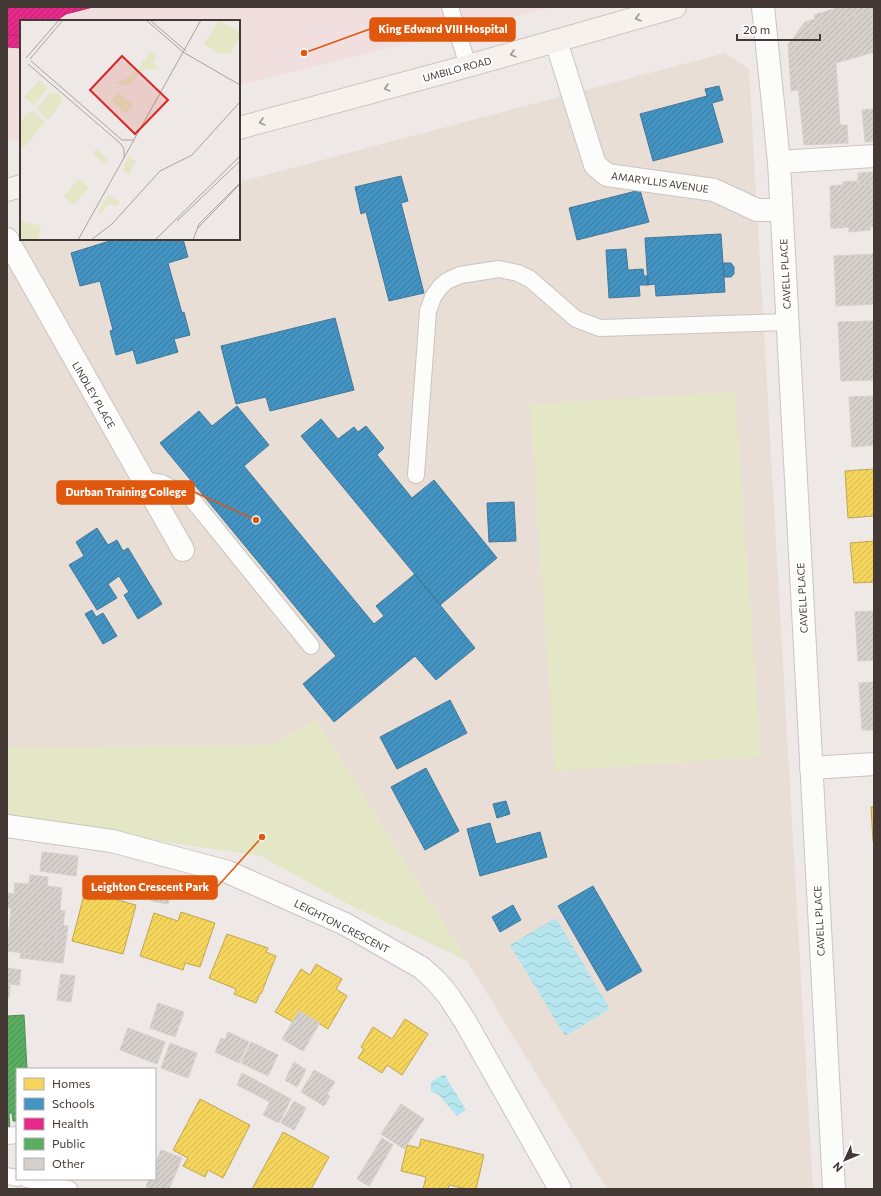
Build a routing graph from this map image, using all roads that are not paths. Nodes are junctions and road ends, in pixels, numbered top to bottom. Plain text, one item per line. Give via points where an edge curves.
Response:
1 (450, 7) edge
2 (675, 7) edge
3 (763, 7) edge
4 (556, 41) junction
5 (468, 66) junction
6 (240, 128) edge
7 (874, 156) edge
8 (778, 162) junction
9 (20, 186) edge
10 (7, 190) edge
11 (781, 210) junction
12 (7, 239) edge
13 (787, 322) junction
14 (416, 475) dead end
15 (143, 480) junction
16 (183, 550) dead end
17 (311, 646) dead end
18 (874, 764) edge
19 (811, 768) junction
20 (7, 826) edge
21 (31, 1180) edge
22 (69, 1189) edge
23 (560, 1189) edge
24 (834, 1189) edge

1 - 5 lane
2 -> 4 main road, UMBILO ROAD
3 - 8 street, CAVELL PLACE
4 -> 5 main road, UMBILO ROAD
4 - 11 street, AMARYLLIS AVENUE via 595,165 601,171 607,175 714,190 757,210
5 -> 6 main road, UMBILO ROAD
7 - 8 street
8 - 11 street, CAVELL PLACE
9 - 10 main road
11 - 13 street, CAVELL PLACE
12 - 15 street, LINDLEY PLACE
13 - 14 lane via 600,328 576,319 530,279 518,273 499,269 460,275 440,287 428,311
13 - 19 street, CAVELL PLACE
15 - 16 street, LINDLEY PLACE
15 - 17 lane via 162,483 191,498
18 - 19 street
19 - 24 street, CAVELL PLACE
20 - 23 street, LEIGHTON CRESCENT via 112,841 228,872 344,924 422,968 448,995 465,1021
21 - 22 lane

